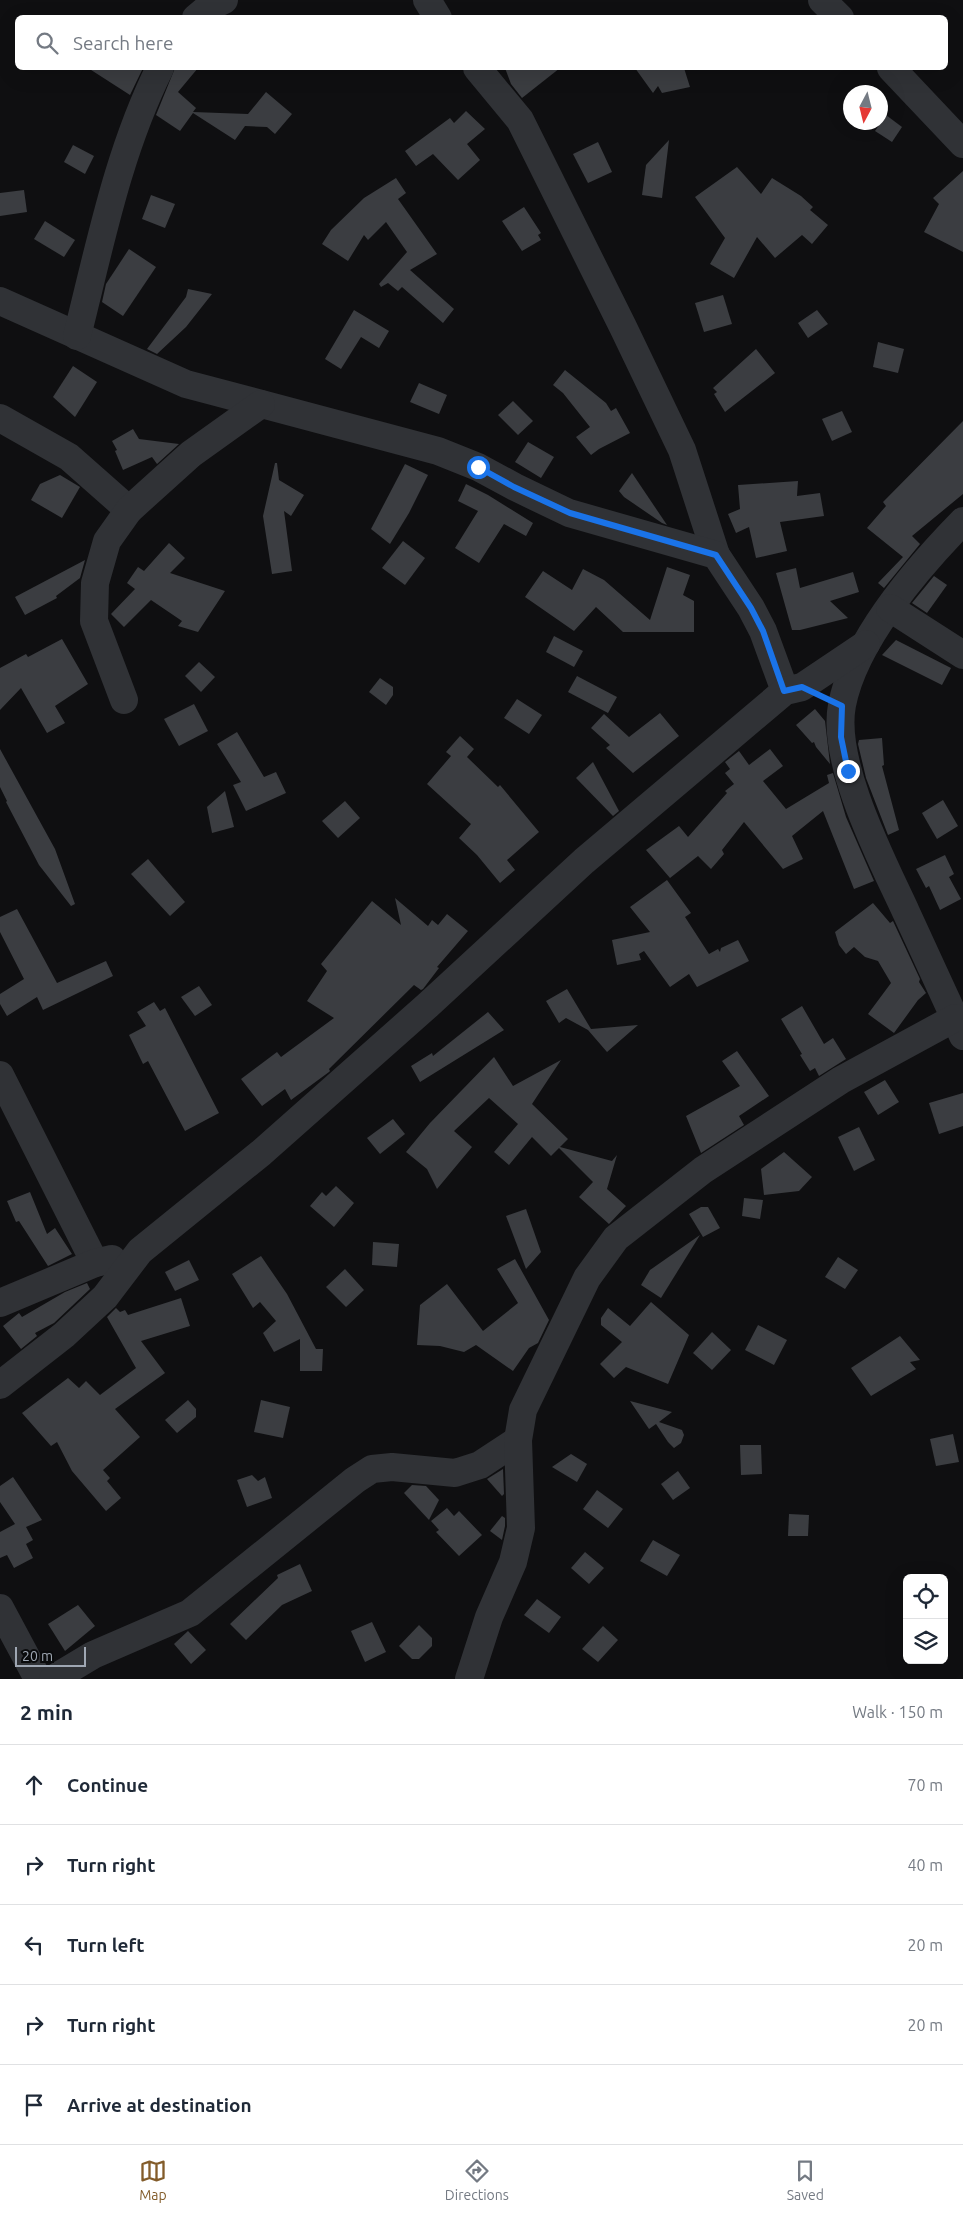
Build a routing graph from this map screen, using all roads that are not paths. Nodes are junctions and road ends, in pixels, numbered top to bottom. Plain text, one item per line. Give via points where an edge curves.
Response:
1 (224, 0) edge
2 (427, 0) edge
3 (822, 0) edge
4 (200, 15) edge
5 (436, 15) edge
6 (837, 15) edge
7 (159, 70) edge
8 (479, 70) edge
9 (894, 70) edge
10 (963, 144) edge
11 (0, 301) edge
12 (77, 336) junction
13 (261, 404) junction
14 (0, 418) edge
15 (129, 510) junction
16 (963, 521) edge
17 (716, 555) junction
18 (890, 608) junction
19 (866, 644) junction
20 (963, 655) edge
21 (793, 689) junction
22 (124, 700) dead end
23 (842, 706) junction
24 (959, 1027) edge
25 (0, 1075) edge
26 (140, 1252) junction
27 (95, 1263) junction
28 (0, 1303) edge
29 (0, 1386) edge
30 (518, 1440) junction
31 (0, 1608) edge
32 (38, 1679) edge
33 (53, 1679) edge
34 (469, 1679) edge

1 - 4 street
2 - 5 street
3 - 6 street
7 - 12 street via 146,95 115,182
8 - 17 street via 520,120 623,327 682,450
9 - 10 street
11 - 12 street
12 - 13 street via 186,384
13 - 15 street via 191,454
13 - 17 street via 438,451 478,467 570,513
14 - 15 street via 69,457
15 - 22 street via 107,541 95,583 94,621
16 - 18 street
17 - 21 street via 751,608
18 - 19 street
18 - 20 street
19 - 21 street
19 - 23 street via 854,667
21 - 23 street
21 - 26 street via 584,861 428,1005 261,1152
23 - 24 street via 841,737 846,762 870,835
24 - 30 street via 841,1080 703,1170 616,1238 588,1278 523,1410
25 - 27 street
26 - 27 street
26 - 29 street via 105,1297
27 - 28 street
30 - 33 street via 480,1464 455,1473 392,1467 372,1469 190,1613 93,1655
30 - 34 street via 522,1528 513,1562 489,1618
31 - 32 street

